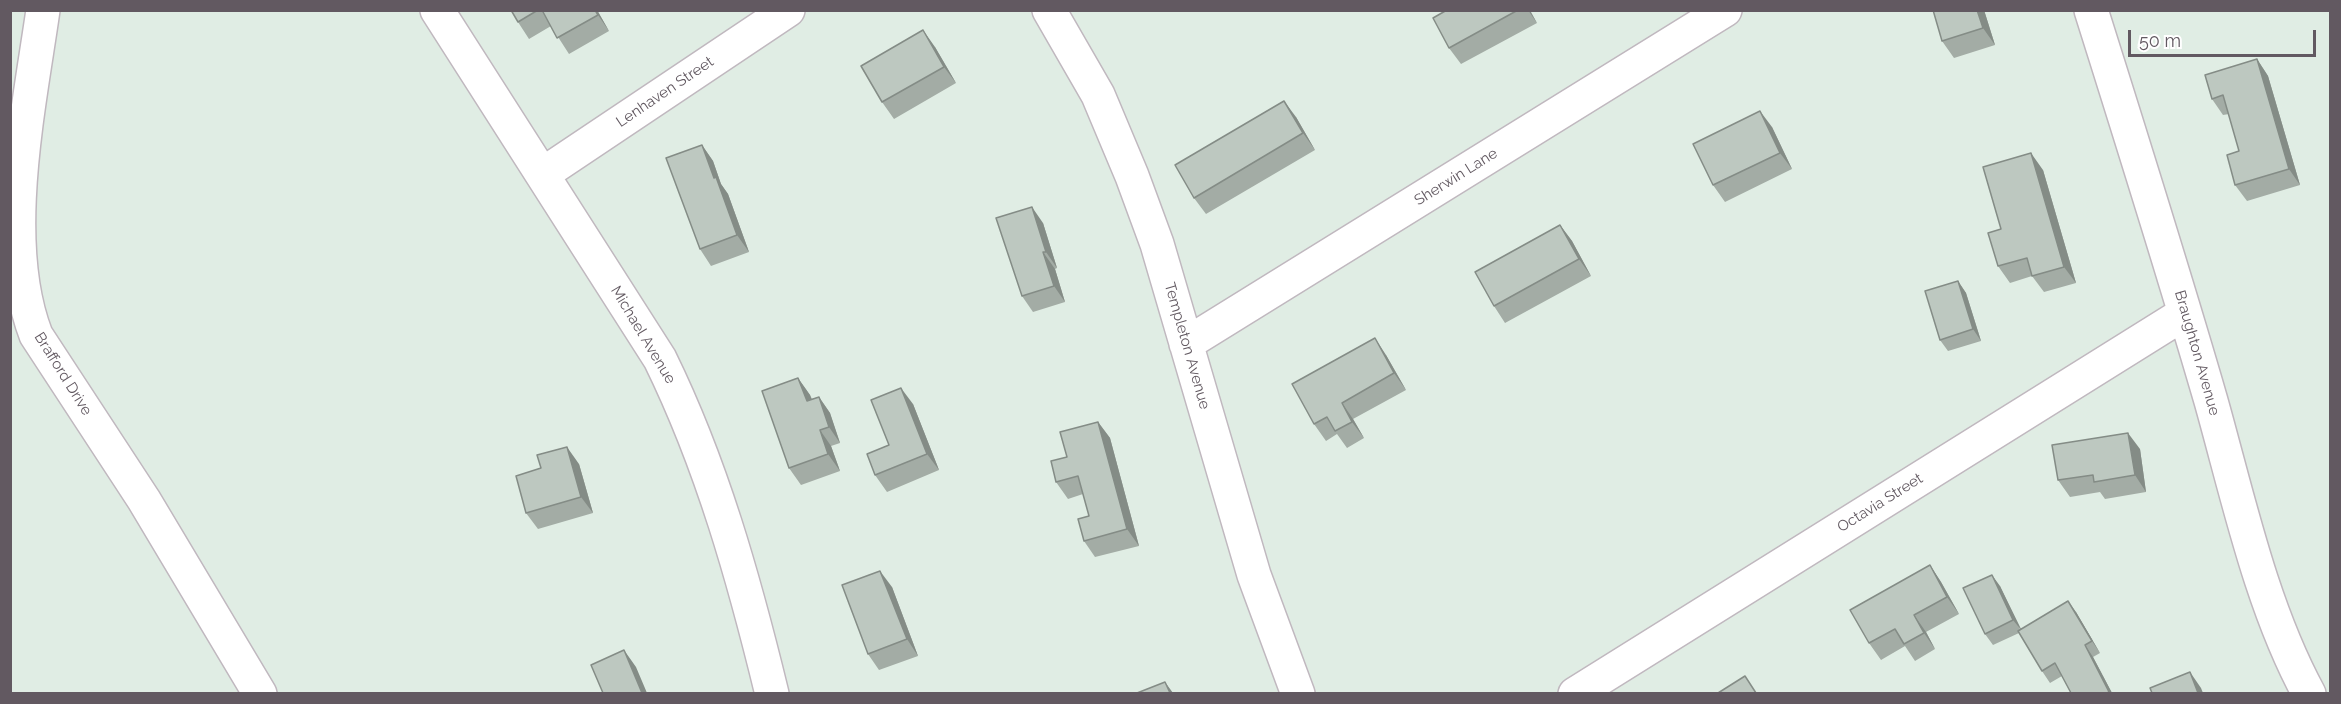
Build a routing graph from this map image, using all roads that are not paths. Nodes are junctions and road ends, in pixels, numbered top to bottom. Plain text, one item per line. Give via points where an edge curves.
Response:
1 (43, 10) edge
2 (437, 10) edge
3 (788, 10) edge
4 (1049, 10) edge
5 (1725, 10) edge
6 (2091, 10) edge
7 (543, 174) junction
8 (2185, 313) junction
9 (1186, 344) junction
10 (260, 693) edge
11 (772, 693) edge
12 (1298, 693) edge
13 (1575, 693) edge
14 (2309, 693) edge

1 - 10 street, Brafford Drive via 19,184 17,240 27,314 36,335 144,500
2 - 7 street, Michael Avenue
3 - 7 street, Lenhaven Street
4 - 9 street, Templeton Avenue via 1098,95 1132,176
5 - 9 street, Sherwin Lane
6 - 8 street, Braughton Avenue
7 - 11 street, Michael Avenue via 660,359 683,406 725,518
8 - 13 street, Octavia Street
8 - 14 street, Braughton Avenue via 2255,556 2282,635
9 - 12 street, Templeton Avenue via 1254,575

